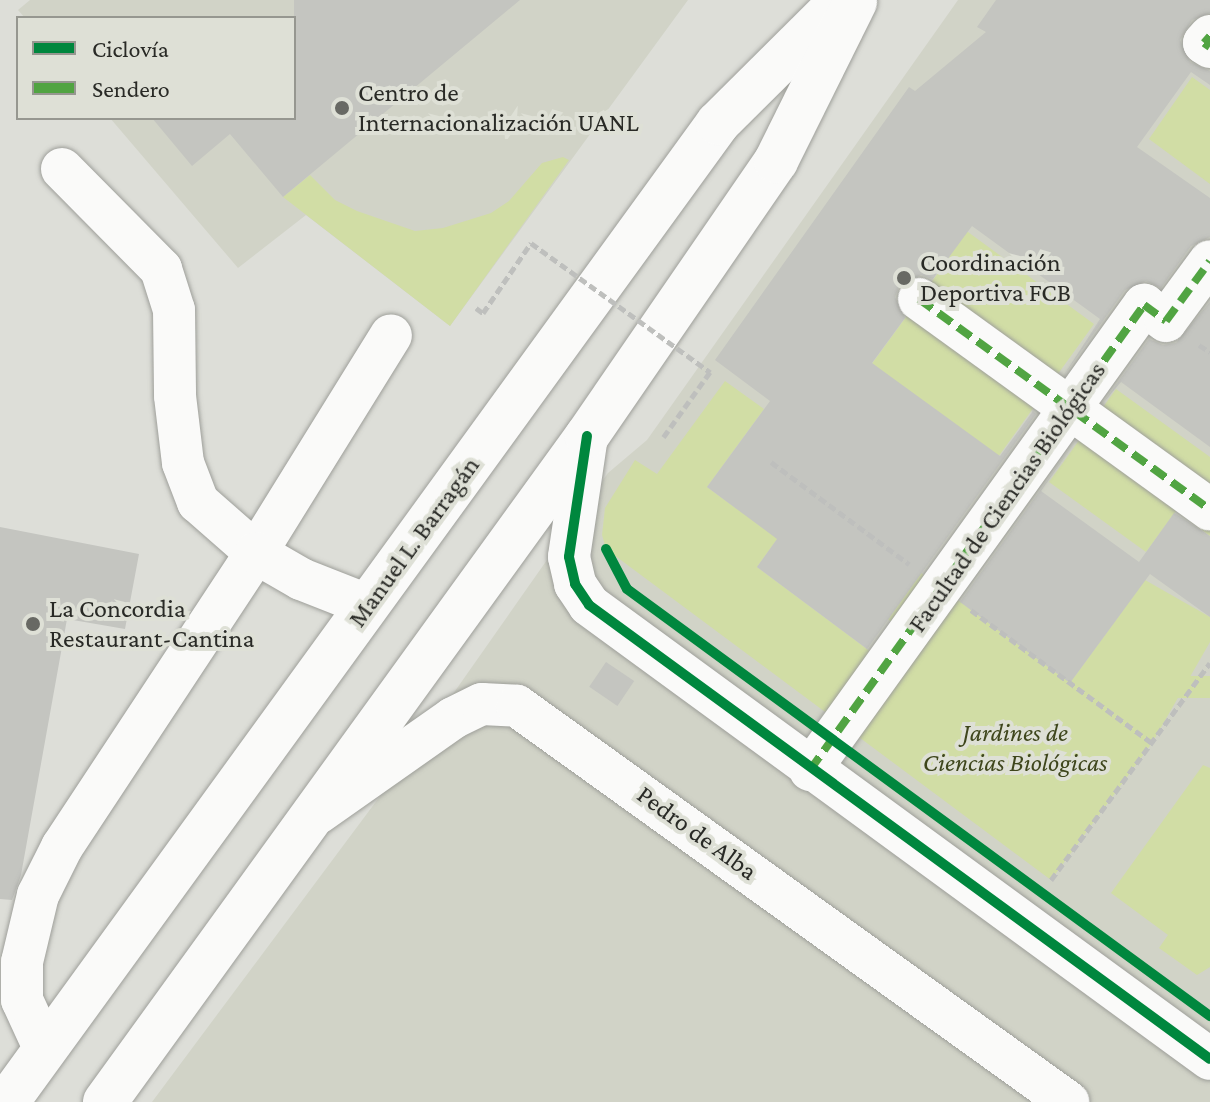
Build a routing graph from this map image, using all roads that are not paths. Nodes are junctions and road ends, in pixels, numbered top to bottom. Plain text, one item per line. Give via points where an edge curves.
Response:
1 (842, 0) edge
2 (856, 0) edge
3 (1210, 36) edge
4 (1210, 47) edge
5 (62, 169) dead end
6 (1210, 261) edge
7 (919, 299) dead end
8 (391, 335) dead end
9 (1070, 409) junction
10 (587, 436) junction
11 (1210, 510) edge
12 (256, 553) junction
13 (367, 605) junction
14 (810, 770) junction
15 (315, 816) junction
16 (45, 1050) junction
17 (1210, 1059) edge
18 (7, 1102) edge
19 (105, 1102) edge
20 (1068, 1102) edge

1 - 13 highway, Manuel L. Barragán via 718,123
2 - 10 highway via 776,161
3 - 4 street via 1204,43
5 - 12 street via 161,269 174,310 175,396 183,463 198,502
6 - 9 street, Facultad de Ciencias Biológicas via 1166,321 1144,305
7 - 9 street
8 - 12 street
9 - 11 street
9 - 14 street, Facultad de Ciencias Biológicas
10 - 14 street via 569,557 581,595
10 - 15 highway
12 - 13 street via 301,579
12 - 16 street via 62,847 38,895 22,962 22,1000
13 - 16 highway, Manuel L. Barragán
14 - 17 street
15 - 19 highway
15 - 20 street, Pedro de Alba via 453,718 482,704 517,706
16 - 18 highway, Manuel L. Barragán

